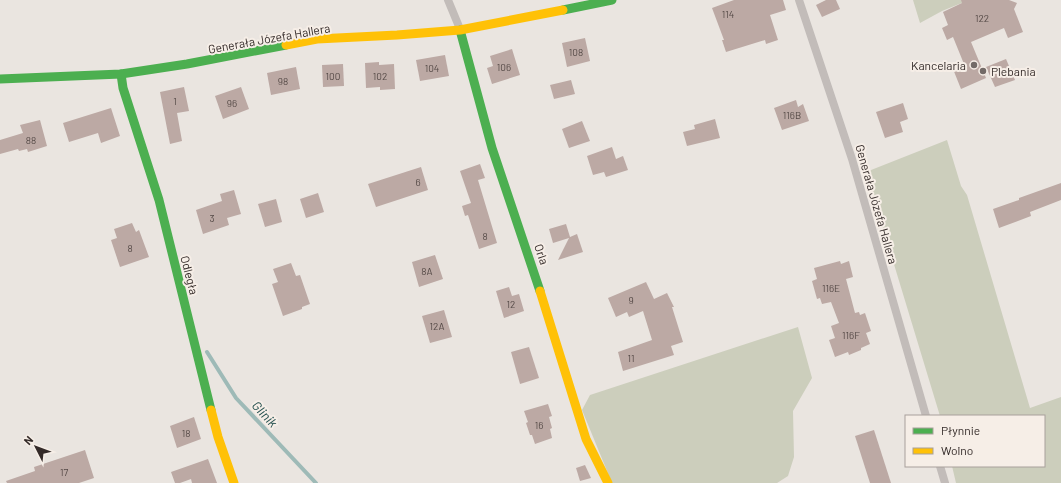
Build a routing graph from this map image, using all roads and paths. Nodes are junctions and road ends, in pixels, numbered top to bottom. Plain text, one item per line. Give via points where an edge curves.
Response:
1 (448, 0) edge
2 (612, 0) edge
3 (799, 0) edge
4 (460, 30) junction
5 (121, 74) junction
6 (0, 79) edge
7 (926, 415) edge
8 (940, 467) edge
9 (234, 483) edge
10 (608, 483) edge
11 (945, 483) edge

1 - 4 lane
2 - 4 street, Generała Józefa Hallera
3 - 7 lane, Generała Józefa Hallera via 852,159
4 - 5 street, Generała Józefa Hallera via 317,39
4 - 10 street, Orla via 492,148 532,264 586,439
5 - 6 street, Generała Józefa Hallera
5 - 9 street, Odległa via 123,88 159,200 218,437
8 - 11 lane

